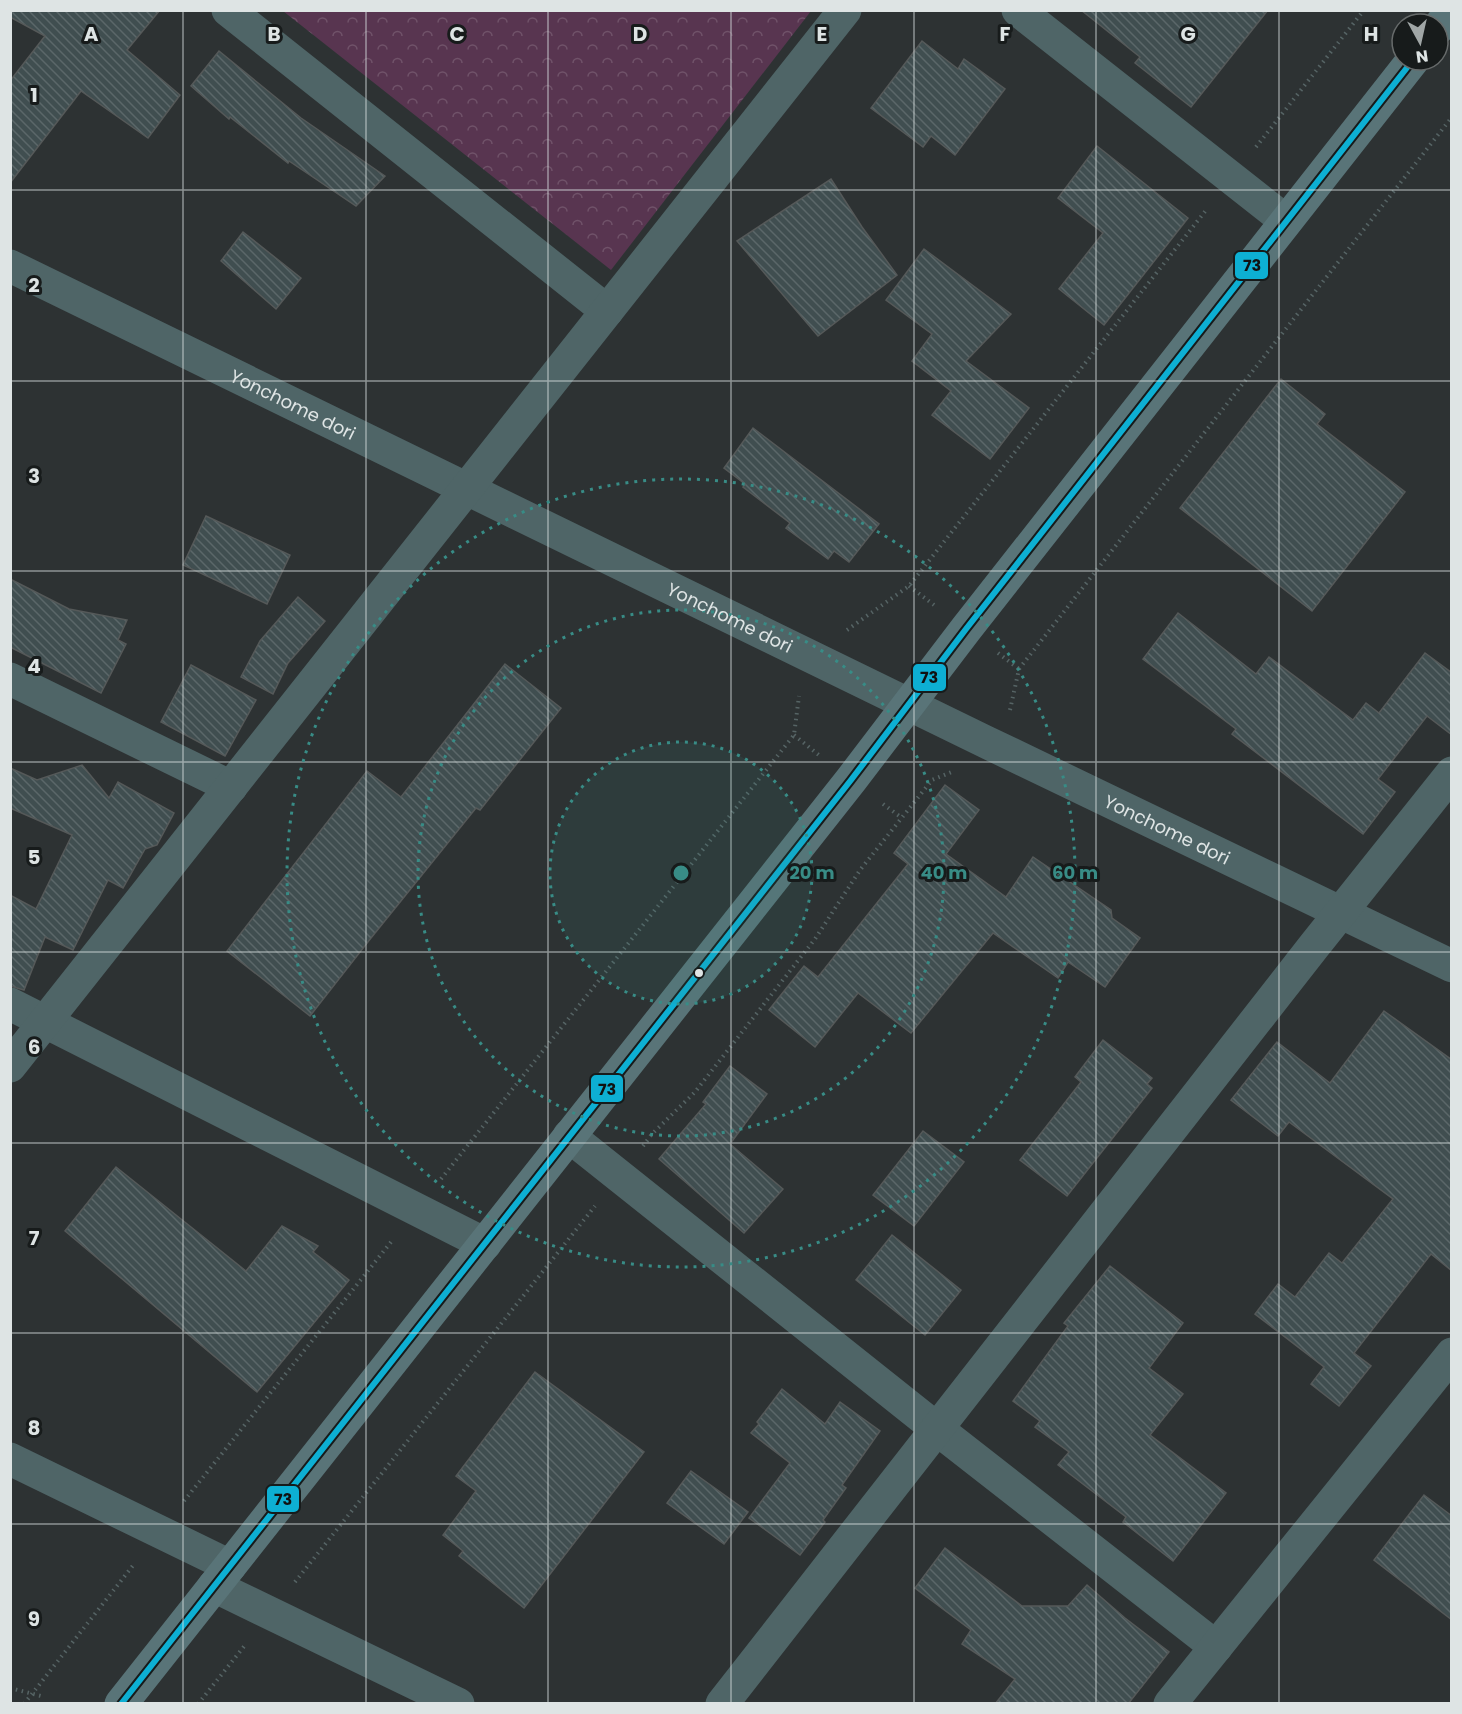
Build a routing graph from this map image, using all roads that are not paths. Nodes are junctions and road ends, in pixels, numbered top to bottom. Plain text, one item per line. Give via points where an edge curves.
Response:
1 (228, 10) edge
2 (845, 10) edge
3 (1018, 10) edge
4 (1404, 72) edge
5 (1286, 221) junction
6 (10, 266) edge
7 (607, 311) junction
8 (466, 489) junction
9 (10, 679) edge
10 (908, 704) junction
11 (1452, 773) edge
12 (231, 787) junction
13 (1340, 913) junction
14 (1452, 966) edge
15 (10, 1004) edge
16 (46, 1021) junction
17 (10, 1066) edge
18 (569, 1136) junction
19 (485, 1244) junction
20 (1452, 1354) edge
21 (937, 1429) junction
22 (10, 1459) edge
23 (222, 1576) junction
24 (1216, 1647) junction
25 (121, 1704) edge
26 (458, 1704) edge
27 (722, 1704) edge
28 (1170, 1704) edge

1 - 7 street
2 - 7 street
3 - 5 street
4 - 5 highway
5 - 10 highway
6 - 8 street, Yonchome dori
7 - 8 street
8 - 10 street, Yonchome dori
8 - 12 street
9 - 12 street
10 - 13 street, Yonchome dori
10 - 18 highway
11 - 13 street
12 - 16 street
13 - 14 street, Yonchome dori
13 - 21 street
15 - 16 street
16 - 17 street
16 - 19 street
18 - 19 highway
18 - 21 street
19 - 23 highway
20 - 24 street
21 - 24 street
21 - 27 street
22 - 23 street via 160,1531
23 - 25 highway
23 - 26 street via 271,1613
24 - 28 street

